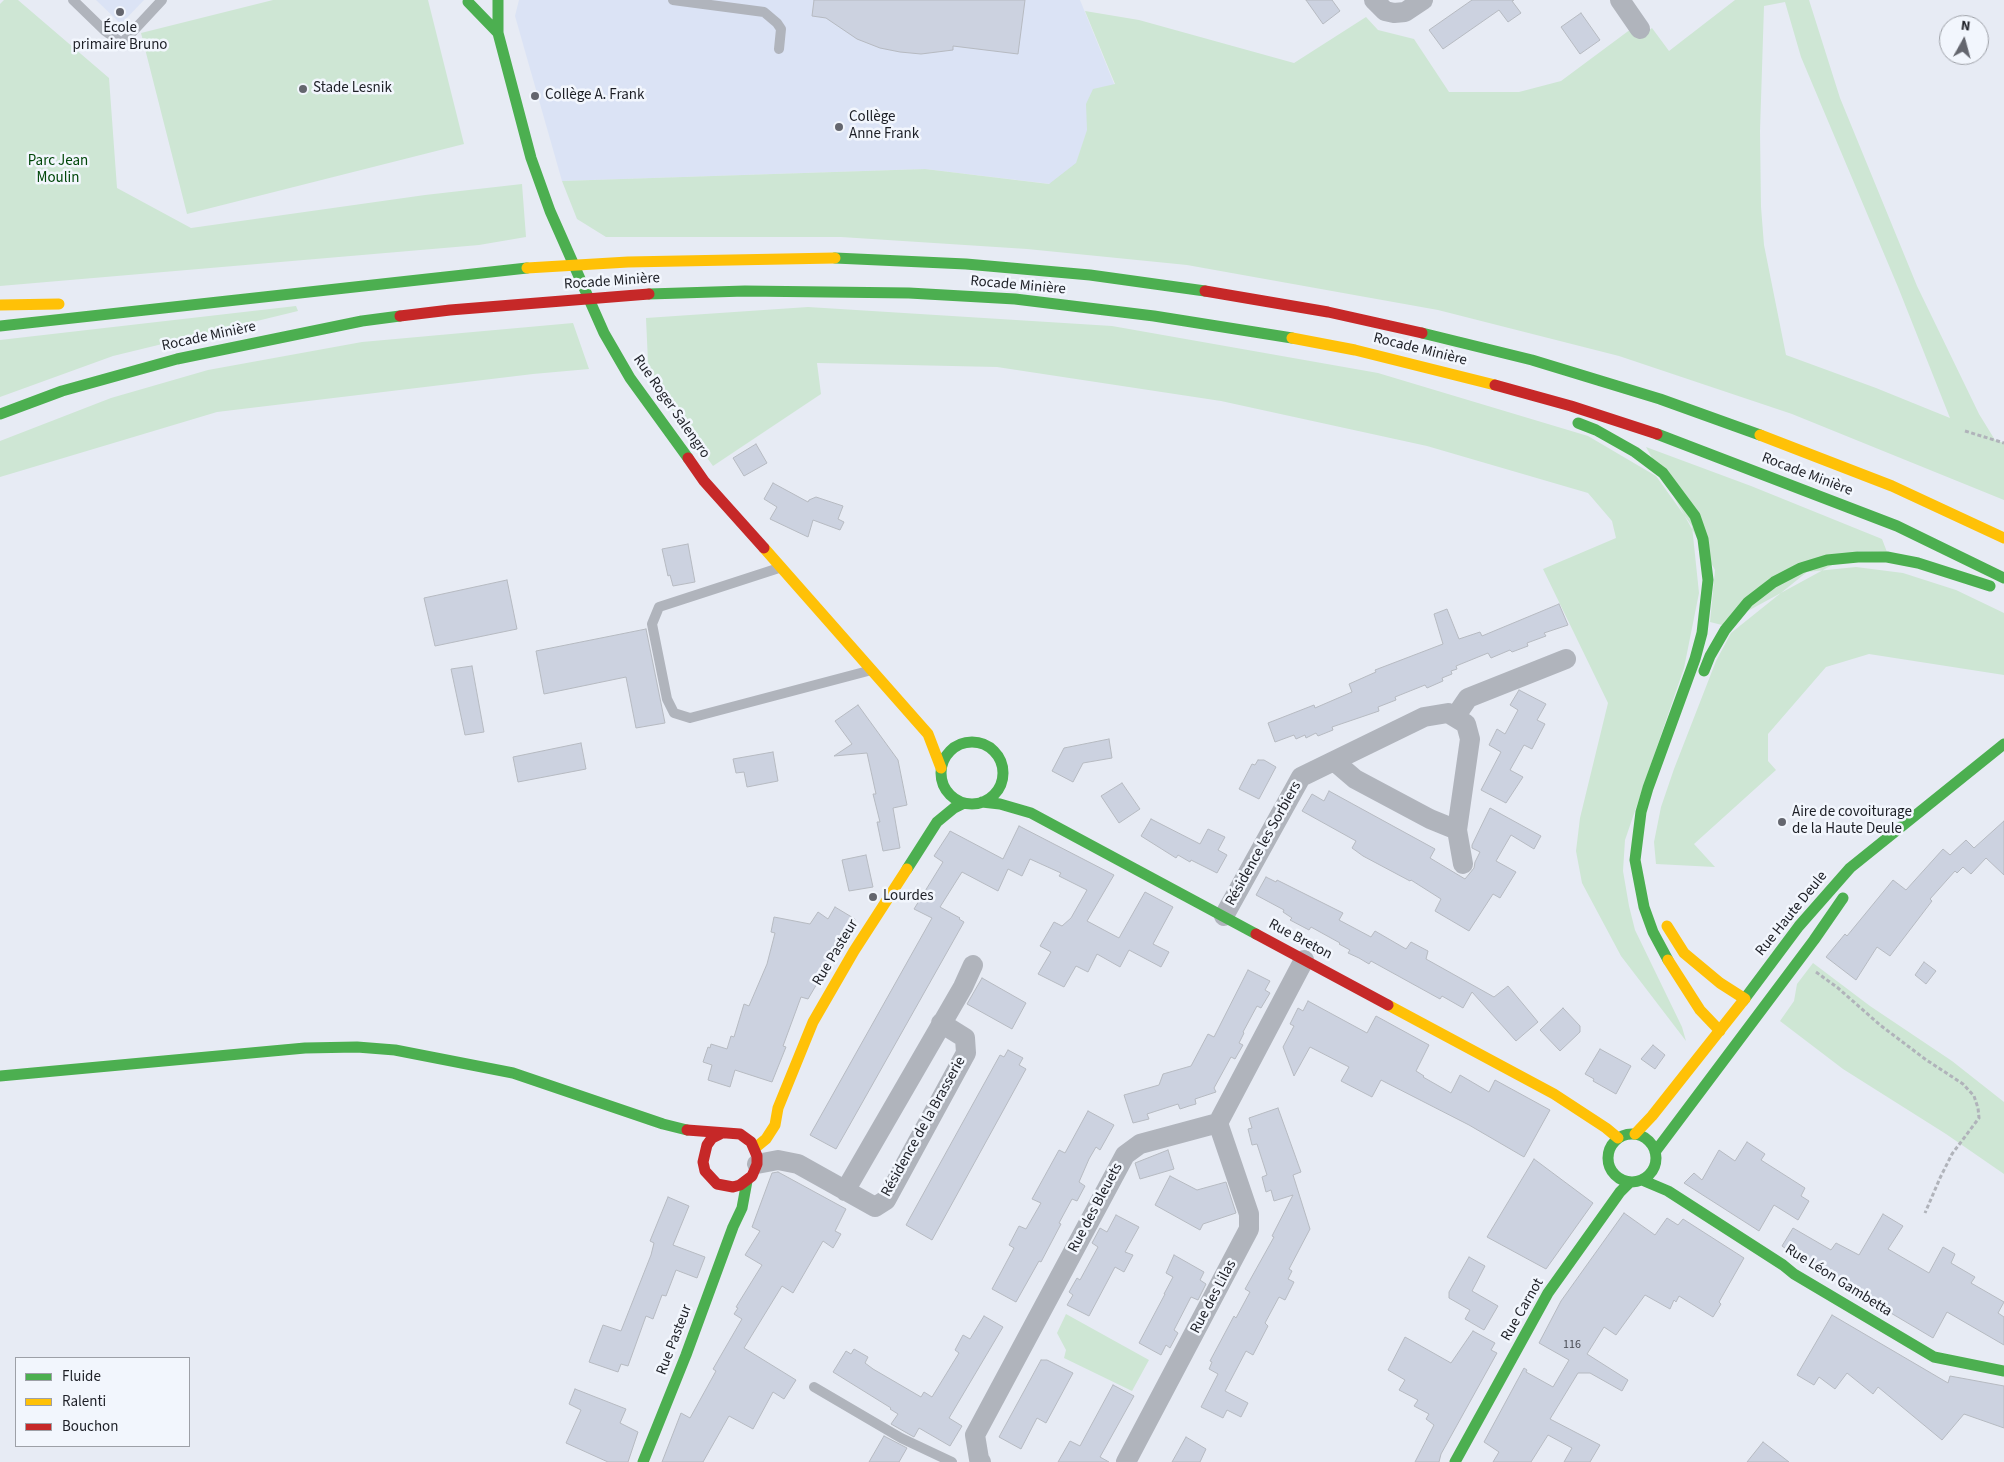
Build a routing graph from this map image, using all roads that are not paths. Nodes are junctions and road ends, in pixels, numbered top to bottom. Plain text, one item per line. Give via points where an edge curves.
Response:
1 (73, 0) edge
2 (162, 0) edge
3 (491, 0) edge
4 (498, 0) edge
5 (673, 0) edge
6 (1374, 0) edge
7 (1423, 0) edge
8 (1620, 0) edge
9 (466, 1) edge
10 (1640, 29) dead end
11 (498, 33) junction
12 (779, 49) dead end
13 (255, 298) junction
14 (108, 302) dead end
15 (69, 304) dead end
16 (0, 306) edge
17 (0, 326) edge
18 (1452, 373) junction
19 (1529, 407) dead end
20 (0, 414) edge
21 (1566, 419) dead end
22 (2004, 538) edge
23 (781, 567) junction
24 (2004, 578) edge
25 (2004, 591) edge
26 (1566, 659) dead end
27 (871, 670) junction
28 (1700, 683) dead end
29 (1455, 717) junction
30 (928, 734) junction
31 (1679, 736) dead end
32 (962, 743) junction
33 (2004, 744) edge
34 (1334, 761) junction
35 (941, 768) junction
36 (1003, 769) junction
37 (943, 785) junction
38 (1012, 787) dead end
39 (1022, 800) dead end
40 (982, 802) junction
41 (964, 803) junction
42 (1938, 812) dead end
43 (1031, 813) junction
44 (937, 822) junction
45 (1457, 830) junction
46 (1648, 852) dead end
47 (1887, 854) dead end
48 (1463, 864) dead end
49 (1848, 892) dead end
50 (1224, 916) junction
51 (1663, 918) dead end
52 (1304, 960) junction
53 (973, 965) dead end
54 (1745, 999) junction
55 (941, 1023) junction
56 (1723, 1034) junction
57 (1736, 1044) junction
58 (0, 1076) edge
59 (1554, 1094) junction
60 (1697, 1098) junction
61 (772, 1117) junction
62 (1218, 1123) junction
63 (662, 1124) junction
64 (750, 1124) dead end
65 (1584, 1127) dead end
66 (732, 1132) junction
67 (720, 1134) junction
68 (1635, 1134) junction
69 (1618, 1138) junction
70 (681, 1140) dead end
71 (1597, 1147) dead end
72 (695, 1152) dead end
73 (1655, 1152) junction
74 (703, 1162) junction
75 (753, 1164) junction
76 (798, 1164) junction
77 (1655, 1165) junction
78 (1609, 1167) junction
79 (1636, 1181) junction
80 (717, 1184) junction
81 (1668, 1190) junction
82 (845, 1191) junction
83 (724, 1195) dead end
84 (729, 1209) dead end
85 (733, 1227) junction
86 (2004, 1371) edge
87 (814, 1387) dead end
88 (978, 1461) edge
89 (643, 1462) edge
90 (952, 1462) edge
91 (1126, 1462) edge
92 (1455, 1462) edge

1 - 2 lane via 105,31 122,42
3 - 9 main road via 479,4
4 - 11 main road, Rue Roger Salengro
5 - 12 lane via 764,12 781,29
6 - 7 street via 1385,11 1394,13 1405,12
8 - 10 street
9 - 11 main road, Rue Roger Salengro
11 - 23 main road, Rue Roger Salengro via 534,166 550,211 604,334 630,378 704,481
13 - 14 main road
13 - 17 main road, Rocade Minière
13 - 22 main road, Rocade Minière via 526,268 628,262 828,258 966,264 1150,282 1328,312 1523,358 1737,426 1892,486
15 - 16 main road
18 - 19 main road
18 - 20 main road, Rocade Minière via 1268,333 1015,299 786,291 626,295 362,321 232,346 118,374
18 - 24 main road, Rocade Minière via 1674,439 1897,526
21 - 56 main road via 1596,430 1635,452 1663,473 1695,516 1703,539 1708,580 1702,633 1648,788 1641,812 1635,860 1644,907 1665,956 1700,1010
23 - 27 main road, Rue Roger Salengro
23 - 27 lane via 659,607 652,624 667,700 674,713 690,718
25 - 28 main road via 1918,563 1887,557 1858,557 1818,563 1774,582 1748,602 1725,630
26 - 29 street via 1468,698
27 - 30 main road, Rue Roger Salengro
29 - 34 street, Résidence les Sorbiers via 1448,714 1424,717
29 - 45 street via 1466,724 1470,738
30 - 32 main road, Rue Roger Salengro
30 - 35 main road, Rue Roger Salengro
31 - 46 main road via 1652,813
32 - 35 main road via 944,757
32 - 36 main road via 973,741 989,747 1000,759
33 - 54 main road, Rue Haute Deule via 1850,868 1799,926
34 - 45 street via 1355,779
34 - 50 street, Résidence les Sorbiers via 1301,777
35 - 37 main road
36 - 38 main road
36 - 40 main road via 998,789
37 - 41 main road via 948,793
37 - 44 main road, Rue Pasteur
39 - 43 main road, Rue Breton
40 - 41 main road
40 - 43 main road, Rue Breton
41 - 44 main road, Rue Pasteur
42 - 47 main road
43 - 50 main road, Rue Breton
44 - 61 main road, Rue Pasteur via 858,944 813,1022
45 - 48 street
49 - 57 main road, Rue Haute Deule
50 - 52 main road, Rue Breton
51 - 54 main road via 1684,953
52 - 59 main road, Rue Breton
52 - 62 street
53 - 55 street
54 - 56 main road, Rue Haute Deule
55 - 82 street
55 - 82 street, Résidence de la Brasserie via 966,1038 966,1053 886,1200 876,1207
56 - 57 main road
56 - 60 main road via 1707,1064
56 - 68 main road, Rue Haute Deule
57 - 60 main road, Rue Haute Deule
58 - 63 main road via 306,1048 357,1047 395,1050 513,1073
59 - 65 main road, Rue Breton
59 - 69 main road, Rue Breton
60 - 73 main road, Rue Haute Deule
61 - 75 main road, Rue Pasteur via 766,1139
61 - 76 street via 786,1153
62 - 88 street, Rue des Bleuets via 1140,1144 1125,1155 975,1436
62 - 91 street, Rue des Lilas via 1249,1214 1249,1229
63 - 67 main road
63 - 70 main road
64 - 66 main road
66 - 67 main road
66 - 75 main road via 746,1137
67 - 74 main road via 707,1145
68 - 69 main road
68 - 73 main road via 1646,1139
69 - 78 main road via 1609,1150
71 - 78 main road
72 - 74 main road
73 - 77 main road
74 - 80 main road via 705,1171
75 - 76 street, Résidence de la Brasserie via 778,1160
75 - 80 main road via 733,1187
75 - 85 main road, Rue Pasteur via 742,1208
76 - 82 street, Résidence de la Brasserie
77 - 79 main road via 1648,1176
77 - 81 main road
78 - 79 main road via 1617,1178
79 - 81 main road, Rue Léon Gambetta
79 - 92 main road, Rue Carnot via 1620,1192 1548,1293
80 - 83 main road
81 - 86 main road, Rue Léon Gambetta via 1794,1274 1934,1357
84 - 85 main road
85 - 89 main road, Rue Pasteur
87 - 90 lane via 901,1438

